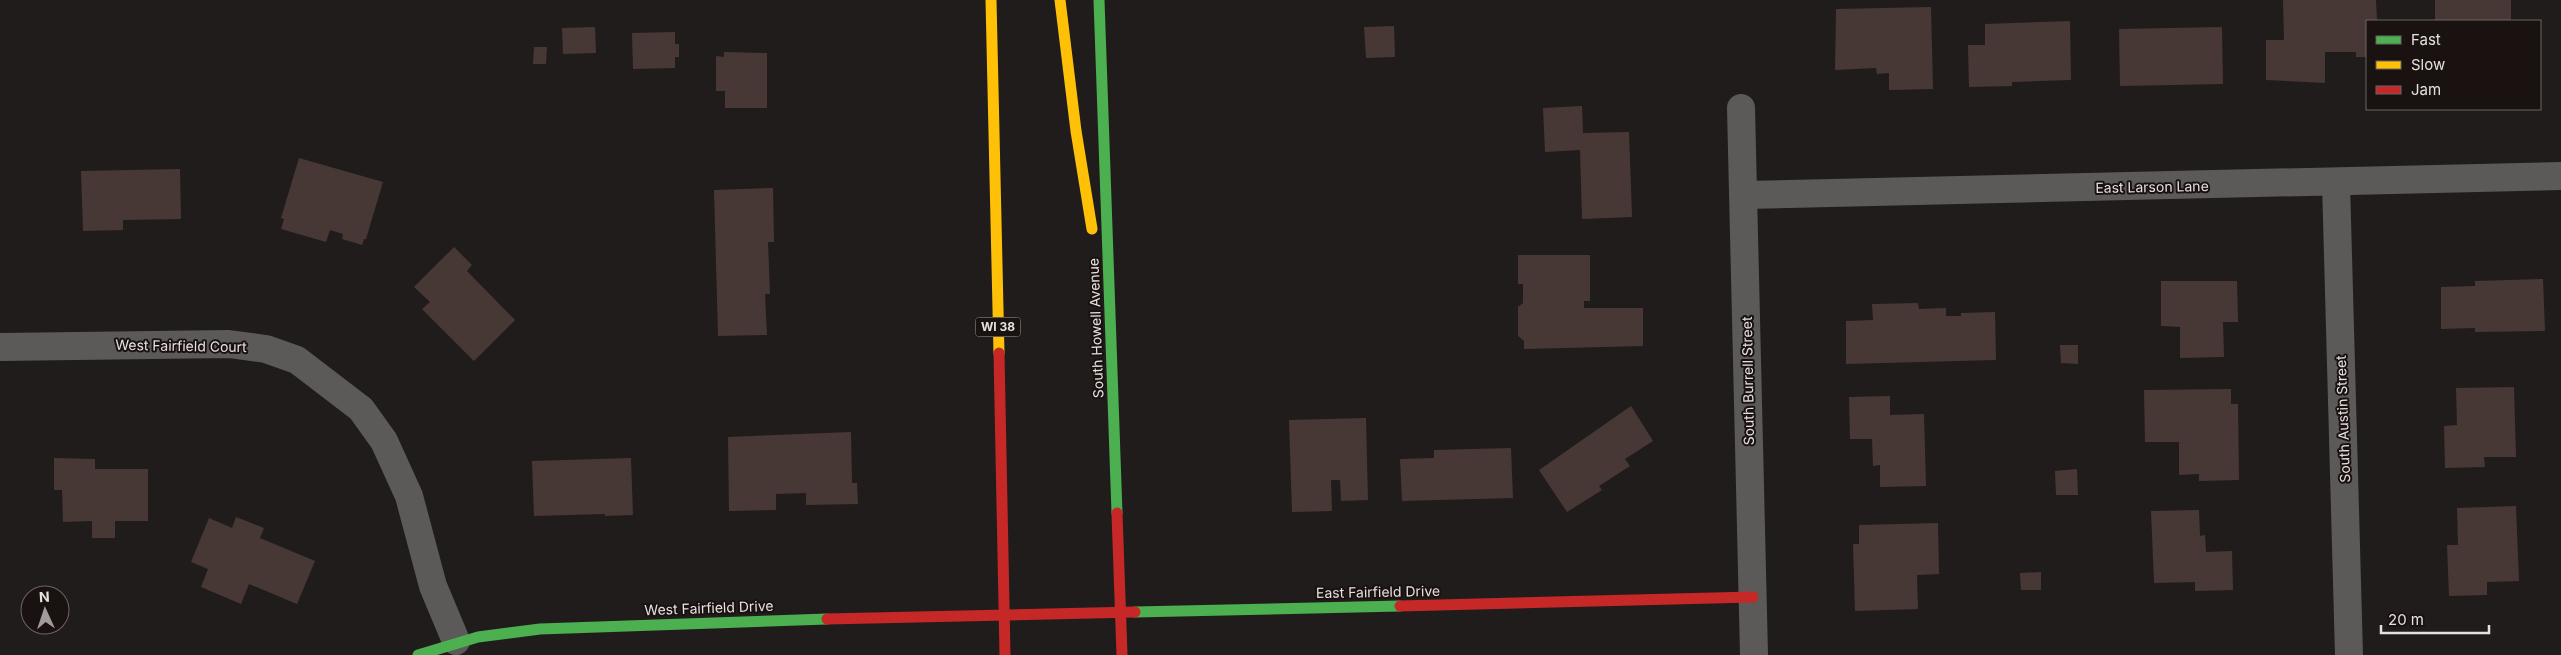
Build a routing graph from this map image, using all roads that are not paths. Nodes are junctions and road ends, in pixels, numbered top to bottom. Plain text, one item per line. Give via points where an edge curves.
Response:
1 (991, 0) edge
2 (1060, 0) edge
3 (1099, 0) edge
4 (1741, 108) dead end
5 (2561, 176) edge
6 (2336, 183) junction
7 (1744, 195) junction
8 (1111, 344) junction
9 (0, 347) edge
10 (1753, 598) junction
11 (1004, 614) junction
12 (1121, 614) junction
13 (456, 641) junction
14 (418, 655) edge
15 (1005, 655) edge
16 (1122, 655) edge
17 (1754, 655) edge
18 (2349, 655) edge

1 - 11 main road, WI 38
2 - 8 main road via 1076,131
3 - 8 main road, South Howell Avenue
4 - 7 street, South Burrell Street
5 - 6 street, East Larson Lane
6 - 7 street, East Larson Lane
6 - 18 street, South Austin Street
7 - 10 street, South Burrell Street
8 - 12 main road, South Howell Avenue
9 - 13 street, West Fairfield Court via 229,344 266,349 297,360 361,409 384,440 409,496 433,586
10 - 12 main road, East Fairfield Drive
10 - 17 street, South Burrell Street
11 - 12 main road, East Fairfield Drive
11 - 13 main road, West Fairfield Drive via 581,626 542,628
11 - 15 main road, WI 38
12 - 16 main road, South Howell Avenue
13 - 14 main road, West Fairfield Drive

